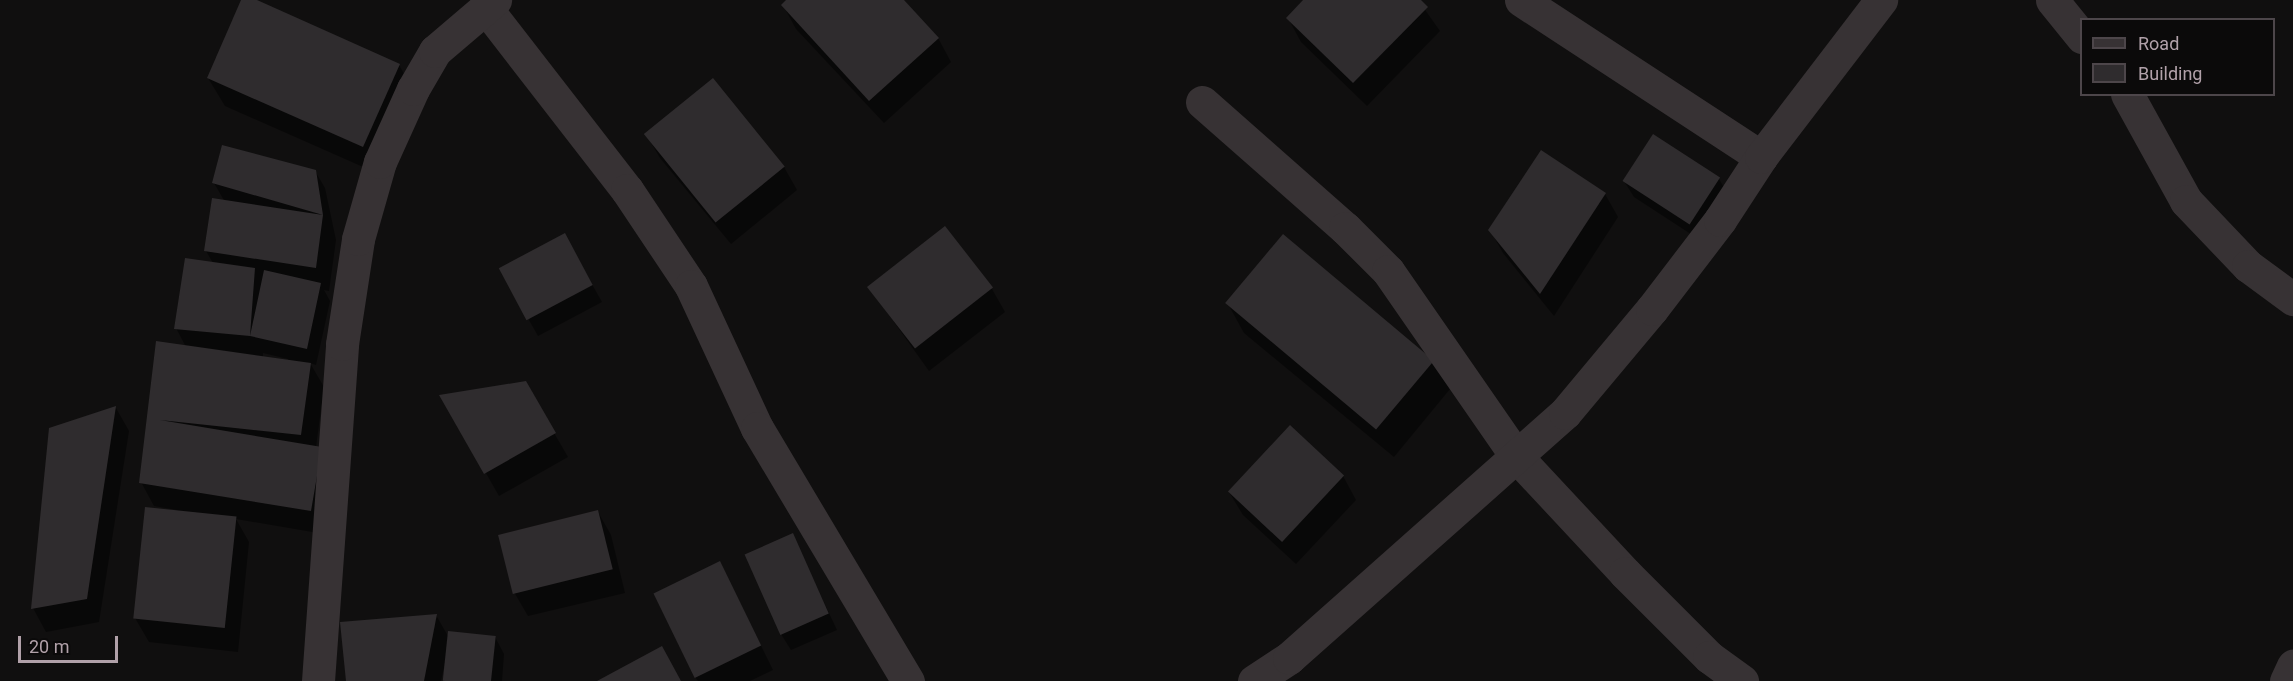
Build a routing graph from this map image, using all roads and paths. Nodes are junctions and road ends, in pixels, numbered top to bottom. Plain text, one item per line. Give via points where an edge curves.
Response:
1 (1521, 0) edge
2 (1881, 0) edge
3 (2052, 0) edge
4 (490, 3) edge
5 (2080, 35) edge
6 (2128, 96) edge
7 (1202, 102) dead end
8 (1761, 157) junction
9 (2293, 299) edge
10 (1516, 456) junction
11 (2293, 666) edge
12 (318, 681) edge
13 (908, 681) edge
14 (1254, 681) edge
15 (1742, 681) edge
16 (2286, 681) edge

1 - 8 street
2 - 8 street
3 - 5 street
4 - 12 street via 435,51 413,89 380,162 358,238 342,344
4 - 13 street via 627,190 691,286 758,428
6 - 9 street via 2186,201 2248,266
7 - 10 street via 1388,271
8 - 10 street via 1652,309 1565,413
10 - 14 street via 1289,658
10 - 15 street via 1641,590 1709,657
11 - 16 street

